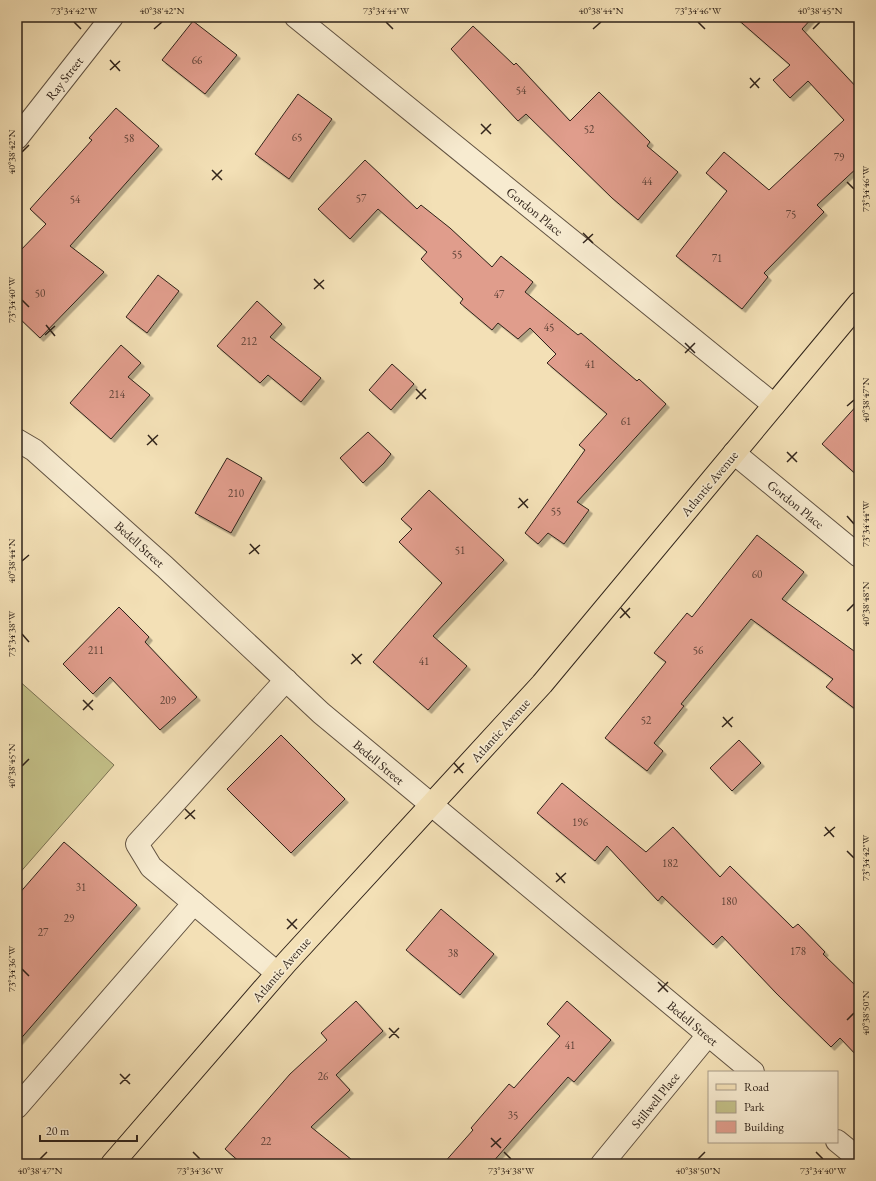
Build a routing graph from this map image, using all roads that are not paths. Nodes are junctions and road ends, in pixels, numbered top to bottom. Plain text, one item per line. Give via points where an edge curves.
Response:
1 (112, 17) edge
2 (296, 17) edge
3 (17, 138) edge
4 (859, 303) edge
5 (774, 405) junction
6 (17, 440) edge
7 (734, 453) junction
8 (859, 556) edge
9 (286, 680) junction
10 (431, 805) junction
11 (194, 903) junction
12 (277, 973) junction
13 (708, 1035) junction
14 (752, 1071) edge
15 (17, 1107) edge
16 (838, 1142) edge
17 (859, 1159) edge
18 (112, 1164) edge
19 (602, 1164) edge

1 - 3 street, Ray Street
2 - 5 street, Gordon Place
4 - 5 main road, Atlantic Avenue
5 - 7 main road, Atlantic Avenue
6 - 9 street, Bedell Street via 34,450
7 - 8 street, Gordon Place
7 - 10 main road, Atlantic Avenue via 542,684
9 - 10 street, Bedell Street via 321,713
9 - 11 street via 137,844 151,867
10 - 12 main road, Atlantic Avenue
10 - 13 street, Bedell Street
11 - 12 street
11 - 15 street
12 - 18 main road, Atlantic Avenue
13 - 14 street, Bedell Street
13 - 19 street, Stillwell Place
16 - 17 street

